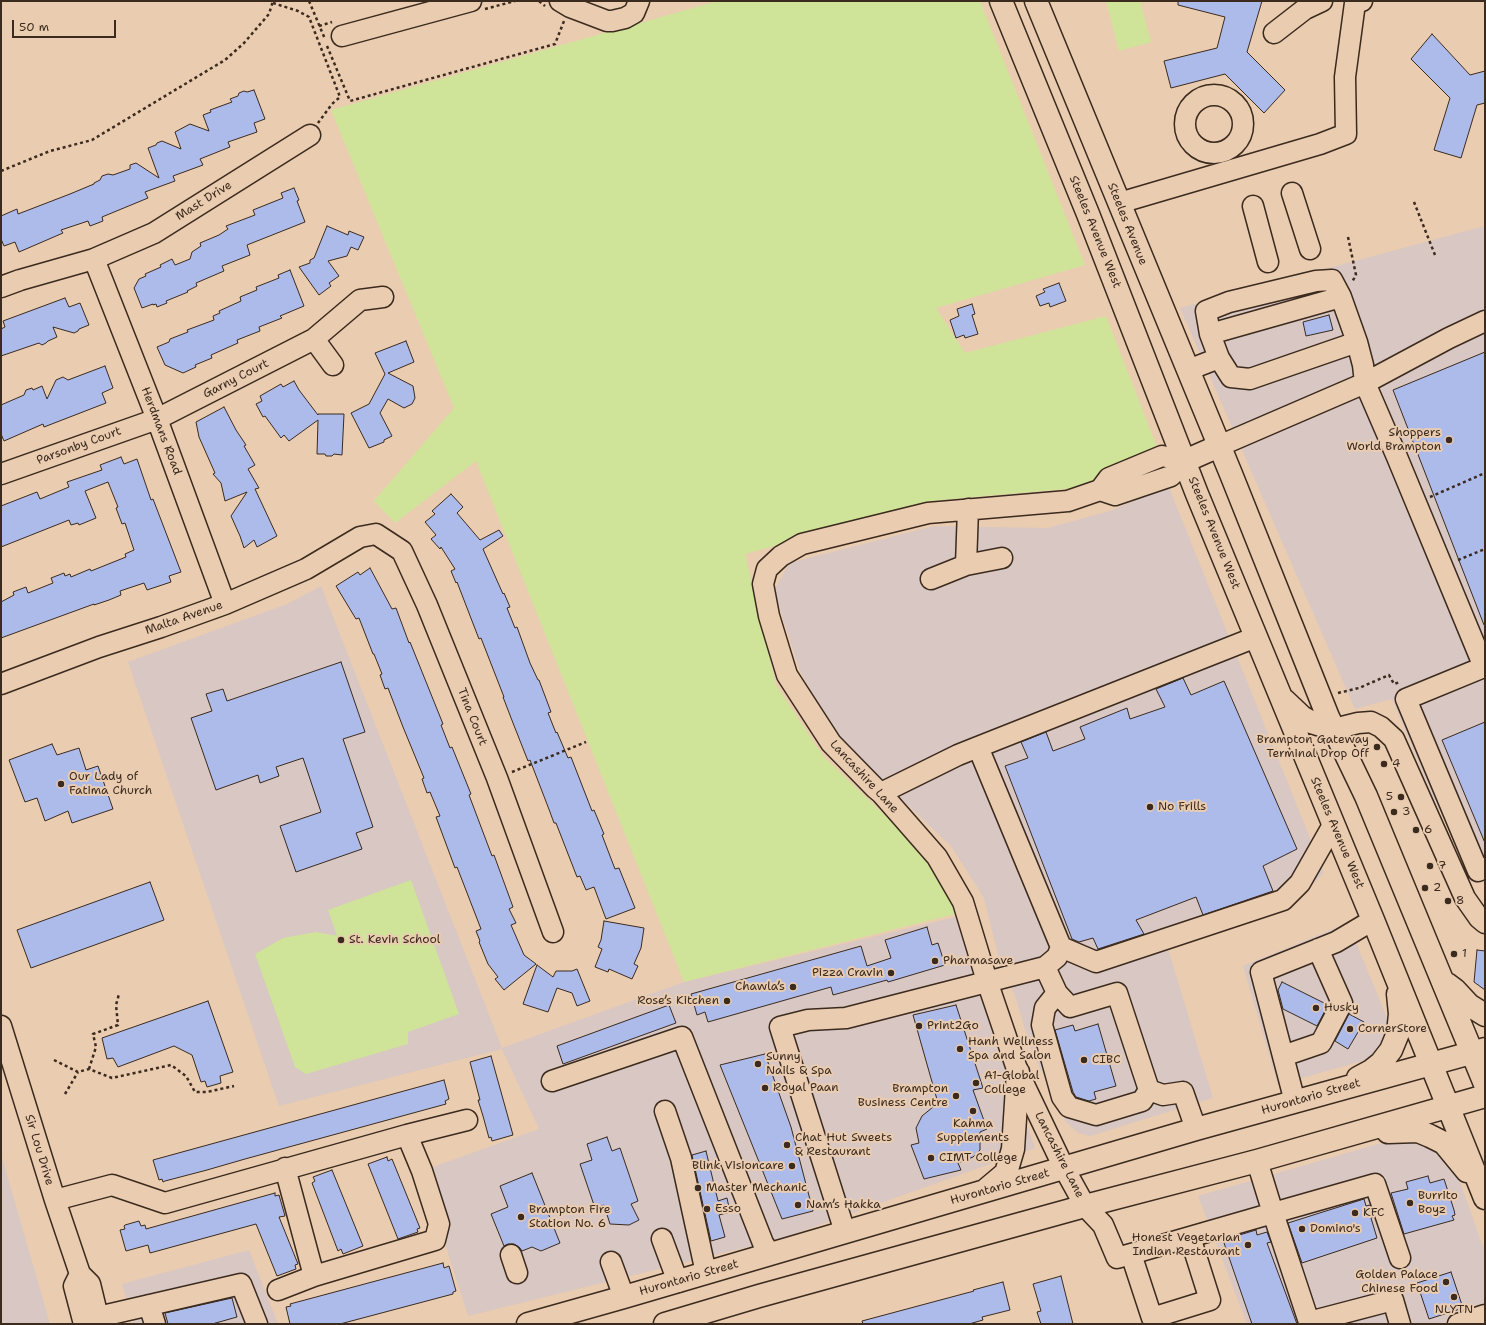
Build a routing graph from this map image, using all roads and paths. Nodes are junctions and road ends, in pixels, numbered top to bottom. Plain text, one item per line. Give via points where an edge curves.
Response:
1 (309, 1) edge
2 (471, 1) edge
3 (1001, 1) edge
4 (1036, 1) edge
5 (1322, 1) edge
6 (1328, 1) edge
7 (273, 2) edge
8 (1357, 2) edge
9 (565, 4) edge
10 (636, 7) edge
11 (1274, 33) dead end
12 (342, 36) dead end
13 (310, 134) joint
14 (1222, 152) dead end
15 (1, 171) edge
16 (1221, 172) junction
17 (1292, 193) dead end
18 (1414, 202) dead end
19 (1118, 203) junction
20 (1252, 206) dead end
21 (1088, 214) junction
22 (1348, 237) dead end
23 (1310, 249) dead end
24 (1435, 254) dead end
25 (94, 259) junction
26 (1268, 262) dead end
27 (1, 287) edge
28 (383, 297) dead end
29 (1341, 297) junction
30 (1485, 321) edge
31 (314, 339) junction
32 (1357, 342) junction
33 (1219, 358) junction
34 (334, 365) dead end
35 (1188, 370) junction
36 (1365, 383) junction
37 (157, 419) junction
38 (1220, 446) junction
39 (1185, 461) junction
40 (1485, 473) edge
41 (1, 474) edge
42 (1416, 502) junction
43 (968, 509) junction
44 (360, 537) joint
45 (1485, 549) edge
46 (1002, 558) dead end
47 (966, 565) junction
48 (1442, 565) junction
49 (931, 579) dead end
50 (225, 604) junction
51 (1256, 637) junction
52 (1484, 667) edge
53 (1405, 680) dead end
54 (1, 684) edge
55 (1338, 693) dead end
56 (1281, 696) junction
57 (1334, 730) junction
58 (586, 742) dead end
59 (978, 747) junction
60 (497, 778) junction
61 (882, 793) junction
62 (1333, 824) junction
63 (1485, 868) edge
64 (1373, 920) junction
65 (1485, 923) edge
66 (553, 932) dead end
67 (1061, 947) junction
68 (1318, 949) junction
69 (1045, 967) junction
70 (1396, 975) junction
71 (1442, 980) junction
72 (987, 981) junction
73 (1057, 993) junction
74 (119, 994) dead end
75 (1485, 1015) edge
76 (1, 1026) edge
77 (1478, 1051) edge
78 (1283, 1056) junction
79 (54, 1060) dead end
80 (1431, 1064) junction
81 (89, 1069) junction
82 (78, 1072) junction
83 (1018, 1072) junction
84 (552, 1081) dead end
85 (1485, 1084) edge
86 (234, 1086) dead end
87 (1149, 1090) junction
88 (1336, 1090) junction
89 (65, 1094) dead end
90 (1485, 1096) edge
91 (1295, 1102) junction
92 (1448, 1107) junction
93 (664, 1111) dead end
94 (467, 1120) dead end
95 (1196, 1129) junction
96 (1356, 1133) junction
97 (406, 1135) junction
98 (1257, 1161) junction
99 (285, 1168) junction
100 (1064, 1168) junction
101 (985, 1191) junction
102 (1484, 1195) edge
103 (55, 1200) junction
104 (1085, 1206) junction
105 (1274, 1213) junction
106 (845, 1232) junction
107 (1190, 1237) junction
108 (662, 1239) dead end
109 (770, 1254) junction
110 (1132, 1254) junction
111 (1400, 1258) dead end
112 (611, 1262) dead end
113 (706, 1273) junction
114 (314, 1276) junction
115 (678, 1282) junction
116 (278, 1290) dead end
117 (624, 1297) junction
118 (149, 1305) junction
119 (1485, 1315) edge
120 (94, 1322) edge
121 (534, 1323) edge
122 (155, 1324) edge
123 (257, 1324) edge
124 (665, 1324) edge
125 (1400, 1324) edge
126 (1458, 1324) edge

1 - 9 path via 350,101 555,44
2 - 12 street
3 - 21 main road, Steeles Avenue West
4 - 19 main road, Steeles Avenue
5 - 11 street via 1305,9
6 - 8 street
7 - 13 path via 309,17 340,97
7 - 15 path via 269,14 225,60 92,140 50,151
8 - 16 street via 1345,77 1346,134 1320,144
9 - 10 street via 607,21 617,21
13 - 25 street, Mast Drive via 154,233
14 - 16 street
16 - 19 street
17 - 23 street
18 - 24 path
19 - 21 main road
19 - 35 main road, Steeles Avenue
20 - 26 street
21 - 39 main road, Steeles Avenue West
22 - 29 path via 1356,275
25 - 27 street, Mast Drive
25 - 37 street, Herdmans Road
28 - 31 street, Garny Court via 360,300
29 - 32 street
29 - 33 street via 1210,334
30 - 36 street
31 - 34 street
31 - 37 street, Garny Court
32 - 33 street via 1250,379 1231,377
32 - 36 street
33 - 35 street
35 - 38 main road, Steeles Avenue
36 - 38 street
36 - 42 street
37 - 41 street, Parsonby Court
37 - 50 street, Herdmans Road
38 - 39 main road
38 - 57 main road
39 - 43 street, Lancashire Lane via 1171,476 1115,495 1100,490 1068,500
39 - 51 main road, Steeles Avenue West
40 - 42 path
42 - 48 street
43 - 47 street
43 - 61 street, Lancashire Lane via 928,513 802,544 781,556 766,569 762,584 787,675 831,743
44 - 50 street, Malta Avenue via 306,569
44 - 60 street, Tina Court via 376,534 402,551 427,605
45 - 48 path
46 - 47 street
47 - 49 street
48 - 52 street
50 - 54 street, Malta Avenue
51 - 56 main road, Steeles Avenue West
51 - 59 street
52 - 63 street via 1406,699 1478,871
53 - 55 path via 1394,684 1389,675 1359,688
56 - 57 main road via 1302,717
56 - 62 main road, Steeles Avenue West
57 - 65 street via 1371,722 1394,739 1465,898
57 - 71 main road via 1366,796
58 - 60 path
59 - 61 street via 958,754
59 - 67 street
60 - 66 street, Tina Court
61 - 72 street, Lancashire Lane via 937,857 963,902
62 - 64 main road, Steeles Avenue West
62 - 67 street via 1300,883 1283,900 1096,962
64 - 68 street via 1336,942
64 - 70 main road, Steeles Avenue West
67 - 69 street via 1057,957
68 - 78 street via 1342,1004 1321,1043
68 - 78 street via 1261,972
69 - 72 street
69 - 73 street
70 - 80 main road, Steeles Avenue West
70 - 88 main road via 1400,1014 1398,1033 1391,1050 1371,1071
71 - 75 main road via 1468,1005
71 - 77 main road
72 - 83 street, Lancashire Lane
72 - 106 street via 846,1018 808,1020 780,1026
73 - 87 street via 1070,1008 1117,993
73 - 87 street via 1045,1008 1042,1025 1062,1097 1069,1107 1096,1115 1142,1101
74 - 81 path via 116,1005 118,1025 93,1034 96,1047
76 - 103 street, Sir Lou Drive
77 - 80 main road, Hurontario Street
77 - 85 main road
78 - 91 street
79 - 82 path
80 - 88 main road, Hurontario Street
80 - 92 main road
81 - 82 path
81 - 86 path via 112,1078 171,1065 186,1076 195,1092
82 - 89 path
83 - 100 street, Lancashire Lane
83 - 101 main road via 1013,1149 1006,1173
84 - 109 street via 682,1037
87 - 95 street via 1163,1095 1183,1092
88 - 91 main road, Hurontario Street
90 - 92 main road
91 - 95 main road, Hurontario Street
92 - 96 main road
92 - 102 main road
93 - 113 street via 681,1158
94 - 97 street
95 - 100 main road, Hurontario Street
96 - 98 main road
96 - 102 main road via 1418,1131 1430,1136 1444,1143
97 - 99 street
97 - 114 street via 422,1171 439,1224 435,1240
98 - 104 main road
98 - 105 street
99 - 103 street via 165,1203 112,1185
99 - 114 street
100 - 101 main road, Hurontario Street
100 - 104 street, Lancashire Lane
101 - 106 main road, Hurontario Street
103 - 120 street, Sir Lou Drive via 80,1274 74,1286
104 - 110 street, Lancashire Lane via 1103,1224 1117,1258
104 - 124 main road
105 - 107 street
105 - 111 street via 1375,1184
105 - 125 street via 1309,1322 1393,1300
106 - 109 main road, Hurontario Street
107 - 110 street
107 - 110 street via 1210,1300 1152,1318
108 - 115 street
109 - 113 main road, Hurontario Street
112 - 117 street
113 - 115 main road, Hurontario Street
114 - 116 street
115 - 117 main road, Hurontario Street
117 - 121 main road, Hurontario Street
118 - 120 street
118 - 122 street
118 - 123 street via 241,1284
119 - 126 street

